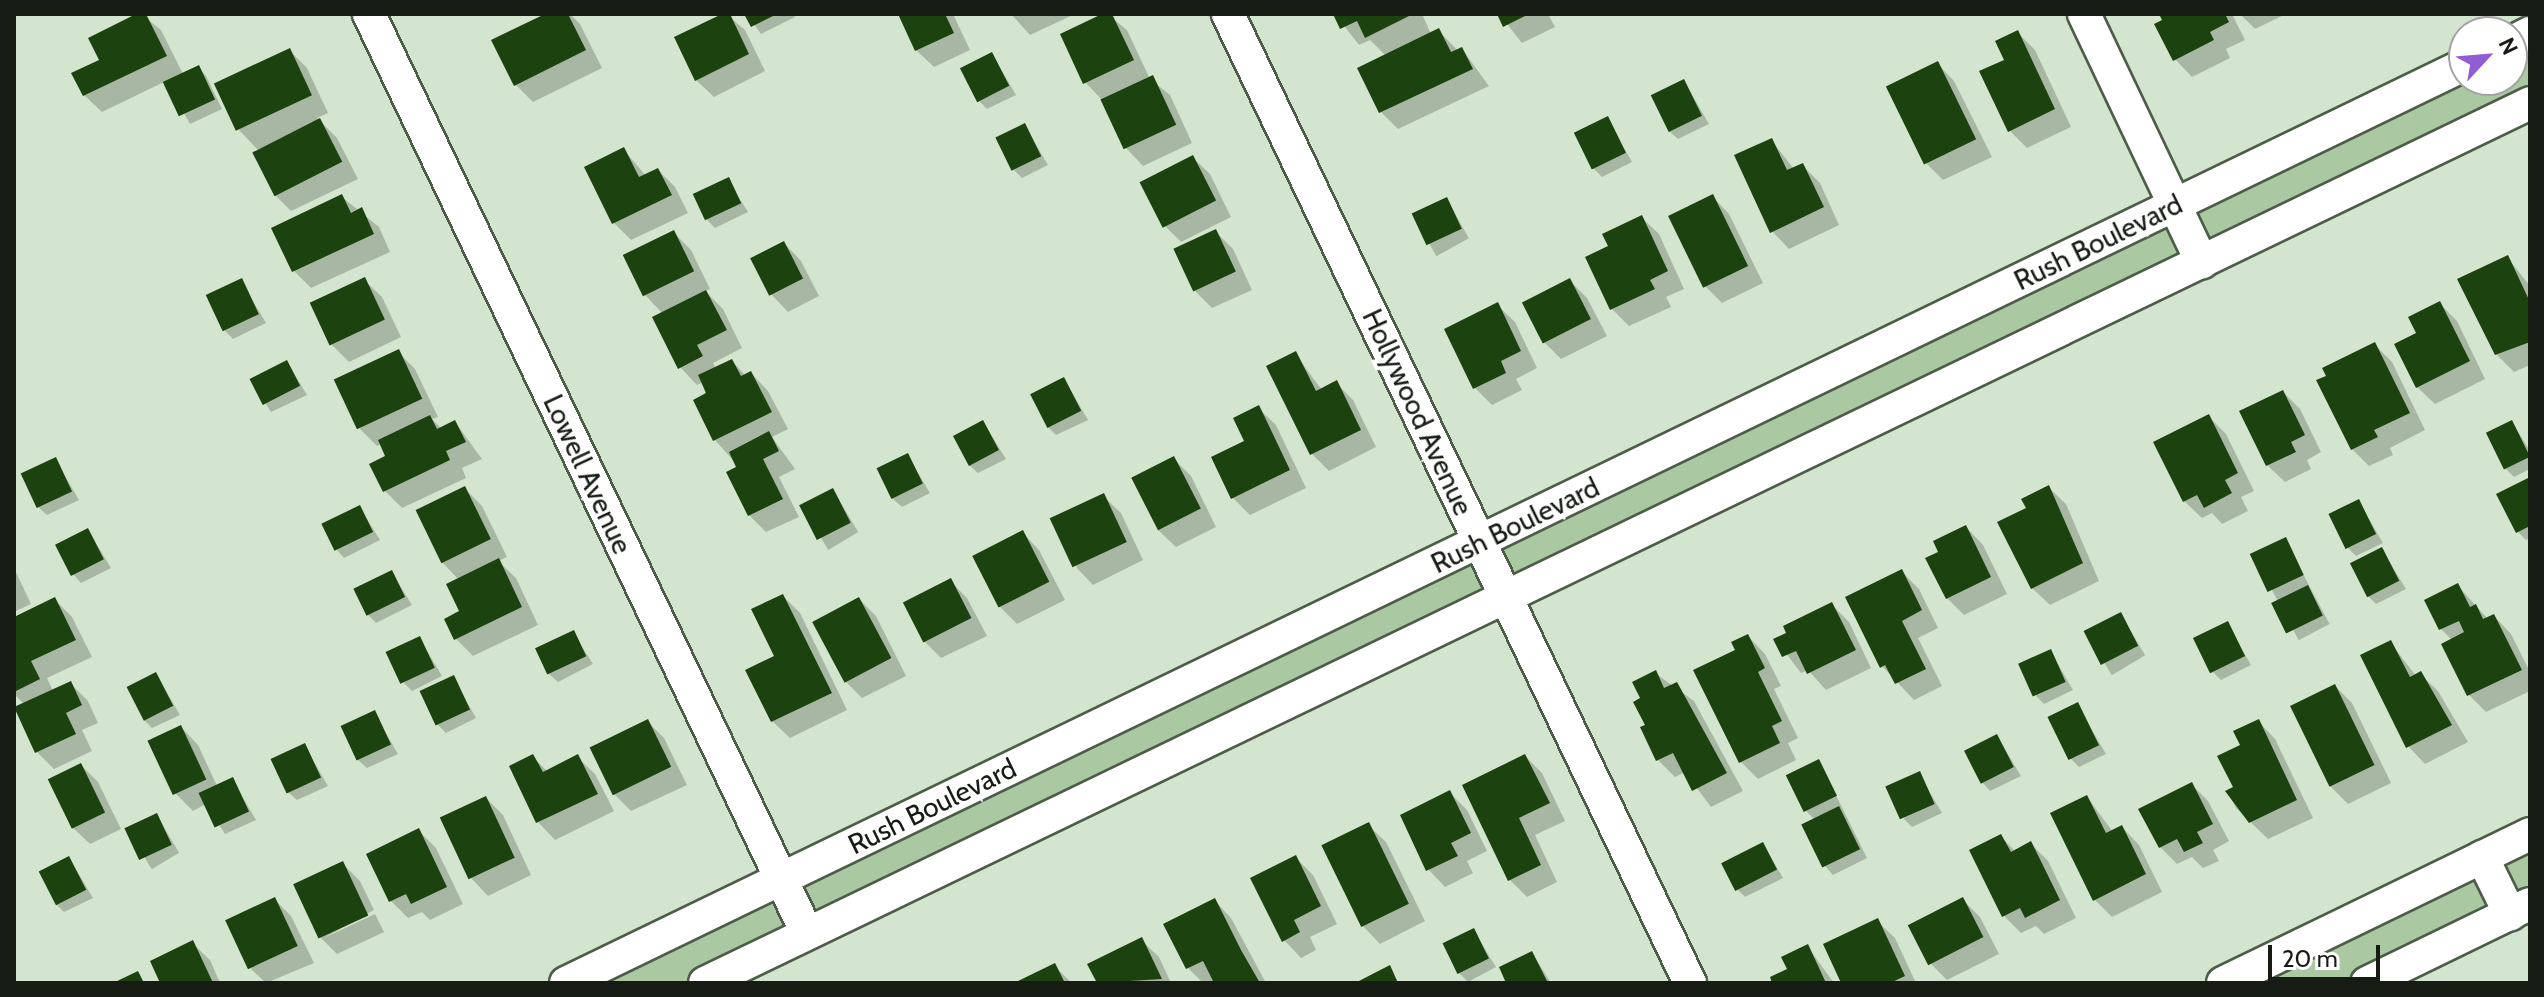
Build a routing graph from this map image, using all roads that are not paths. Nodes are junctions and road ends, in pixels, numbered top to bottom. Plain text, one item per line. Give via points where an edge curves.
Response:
1 (369, 14) edge
2 (1228, 14) edge
3 (2084, 14) edge
4 (2448, 73) edge
5 (2530, 103) edge
6 (2174, 205) junction
7 (2202, 262) junction
8 (1480, 542) junction
9 (1506, 596) junction
10 (2530, 834) edge
11 (2482, 857) junction
12 (781, 879) junction
13 (2520, 909) edge
14 (807, 933) junction
15 (566, 983) edge
16 (705, 983) edge
17 (1690, 983) edge
18 (2223, 983) edge
19 (2367, 983) edge

1 - 12 street, Lowell Avenue
2 - 8 street, Hollywood Avenue
3 - 6 street
4 - 6 street, Rush Boulevard
5 - 7 street
6 - 7 street
6 - 8 street, Rush Boulevard
7 - 9 street
8 - 9 street, Hollywood Avenue
8 - 12 street, Rush Boulevard
9 - 14 street
9 - 17 street, Hollywood Avenue
10 - 11 street
11 - 13 street
11 - 18 street
12 - 14 street, Lowell Avenue
12 - 15 street, Rush Boulevard
13 - 19 street
14 - 16 street

